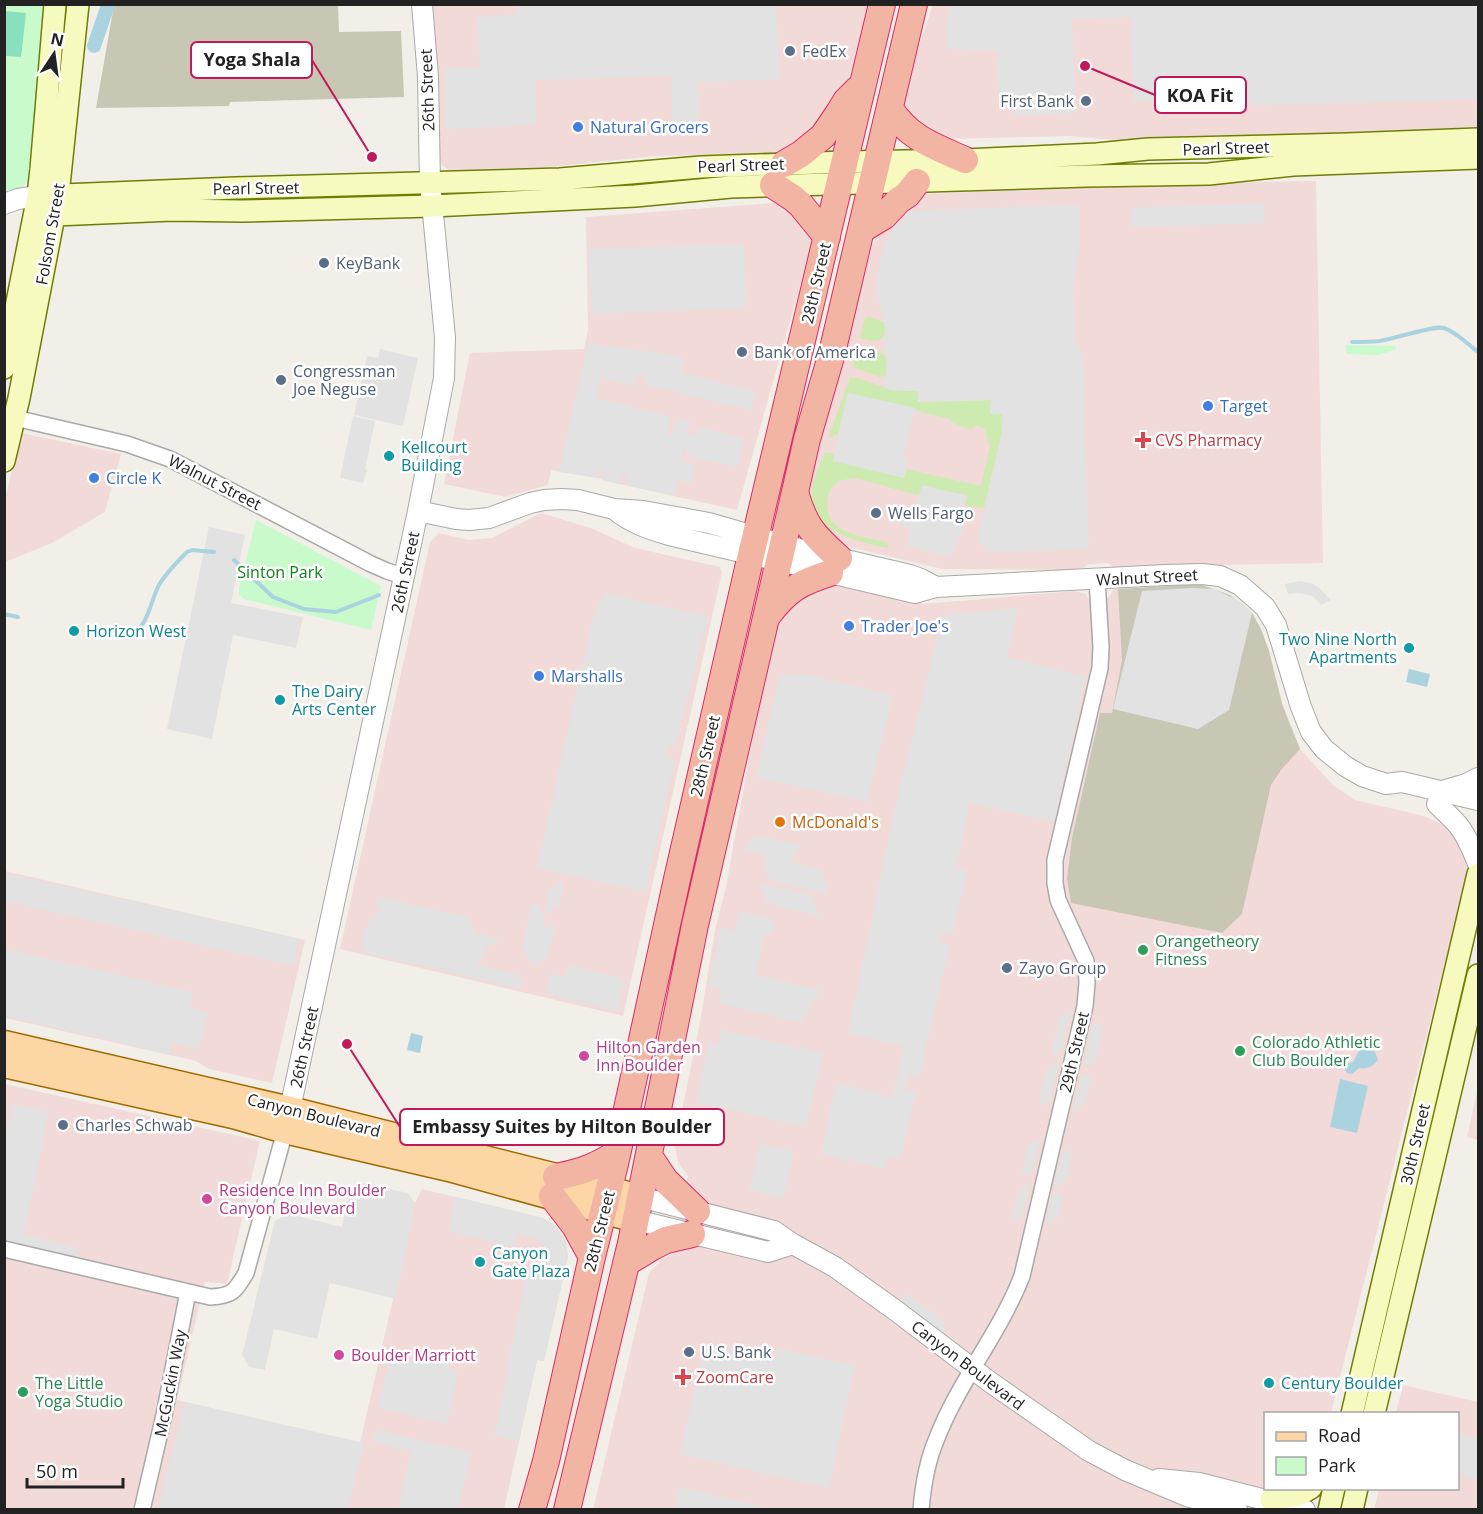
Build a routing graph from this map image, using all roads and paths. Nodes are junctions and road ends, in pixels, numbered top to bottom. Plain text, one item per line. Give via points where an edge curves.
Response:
1 (78, 4) edge
2 (422, 4) edge
3 (882, 4) edge
4 (914, 4) edge
5 (57, 6) edge
6 (75, 27) junction
7 (863, 85) junction
8 (890, 109) junction
9 (1479, 139) edge
10 (1479, 158) edge
11 (964, 160) junction
12 (634, 172) junction
13 (842, 172) junction
14 (875, 172) junction
15 (778, 175) junction
16 (917, 182) junction
17 (430, 183) junction
18 (284, 188) junction
19 (521, 201) junction
20 (4, 204) edge
21 (46, 205) junction
22 (432, 206) junction
23 (4, 210) edge
24 (198, 211) junction
25 (861, 230) junction
26 (827, 237) junction
27 (4, 368) edge
28 (15, 418) junction
29 (4, 460) edge
30 (795, 492) junction
31 (418, 510) junction
32 (754, 546) junction
33 (781, 553) junction
34 (835, 566) junction
35 (403, 576) junction
36 (1097, 579) junction
37 (766, 618) junction
38 (1479, 778) edge
39 (1439, 798) junction
40 (1479, 800) edge
41 (1479, 814) edge
42 (1479, 864) edge
43 (1479, 874) edge
44 (1479, 975) edge
45 (4, 1043) edge
46 (4, 1065) edge
47 (288, 1120) junction
48 (617, 1153) junction
49 (649, 1156) junction
50 (554, 1186) junction
51 (606, 1200) junction
52 (638, 1208) junction
53 (694, 1222) junction
54 (4, 1250) edge
55 (592, 1257) junction
56 (626, 1263) junction
57 (188, 1292) junction
58 (973, 1370) junction
59 (1352, 1412) edge
60 (1374, 1412) edge
61 (1148, 1479) junction
62 (1308, 1490) edge
63 (1334, 1490) edge
64 (1357, 1490) edge
65 (1271, 1500) junction
66 (142, 1509) edge
67 (532, 1509) edge
68 (567, 1509) edge
69 (921, 1509) edge
70 (1237, 1509) edge
71 (1305, 1509) edge
72 (1329, 1509) edge
73 (1352, 1509) edge

1 - 6 main road, Folsom Street
2 - 17 street, 26th Street
3 - 7 highway, 28th Street
4 - 8 highway, 28th Street
5 - 6 street
5 - 21 main road, Folsom Street via 49,90
6 - 21 main road, Folsom Street
7 - 13 highway, 28th Street
7 - 15 highway via 846,100 823,136
8 - 11 highway via 916,137
8 - 14 highway, 28th Street
9 - 11 main road, Pearl Street via 1148,149
10 - 16 main road, Pearl Street via 1293,165 1209,174
11 - 14 main road, Pearl Street
12 - 15 main road, Pearl Street via 701,167
12 - 17 main road, Pearl Street via 560,179
12 - 19 main road via 626,182 563,190
13 - 14 main road, Pearl Street
13 - 15 main road, Pearl Street
13 - 26 highway, 28th Street
14 - 16 main road, Pearl Street
14 - 25 highway, 28th Street
15 - 19 main road, Pearl Street via 731,187
15 - 26 highway
16 - 25 highway via 884,216
17 - 18 main road, Pearl Street
17 - 22 street, 26th Street
18 - 21 main road, Pearl Street
18 - 24 main road via 262,194 215,196 200,205
19 - 22 main road, Pearl Street
20 - 21 street, Pearl Street via 18,199
21 - 23 street, Pearl Street
21 - 24 main road, Pearl Street
21 - 27 main road, Folsom Street
21 - 28 main road, Folsom Street
22 - 24 main road, Pearl Street
22 - 31 street, 26th Street via 445,366
25 - 30 highway, 28th Street
26 - 32 highway, 28th Street
28 - 29 main road, Folsom Street
28 - 35 street, Walnut Street via 127,444 170,459 371,564
30 - 33 highway, 28th Street
30 - 34 highway via 802,516
31 - 32 street, Walnut Street via 469,520 489,518 544,500 578,500 614,509 651,530
31 - 35 street, 26th Street
32 - 33 street, Walnut Street
32 - 48 highway, 28th Street
33 - 34 street, Walnut Street
33 - 37 highway, 28th Street
34 - 36 street, Walnut Street via 910,575 936,587
34 - 37 highway via 796,586
35 - 47 street, 26th Street
36 - 39 street, Walnut Street via 1202,574 1220,576 1240,585 1274,619 1301,707 1324,749 1362,776 1386,784 1402,782
36 - 58 street, 29th Street via 1100,668 1055,861 1058,900 1086,961 1085,1006 1022,1276
37 - 49 highway, 28th Street via 695,925
38 - 39 street
39 - 40 street, Walnut Street
39 - 41 street, Walnut Street
39 - 42 street
43 - 59 main road, 30th Street
44 - 60 main road, 30th Street
45 - 47 main road, Canyon Boulevard
46 - 47 main road, Canyon Boulevard via 214,1112
47 - 50 main road, Canyon Boulevard
47 - 57 street via 246,1273 237,1288 225,1296
48 - 50 highway
48 - 51 highway, 28th Street
49 - 52 highway, 28th Street
49 - 53 highway
50 - 51 main road, Canyon Boulevard
50 - 55 highway
51 - 52 main road, Canyon Boulevard
51 - 55 highway, 28th Street
52 - 53 street, Canyon Boulevard
52 - 56 highway, 28th Street
53 - 56 highway
53 - 58 street, Canyon Boulevard via 768,1252 793,1244 835,1267
54 - 57 street
55 - 67 highway, 28th Street
56 - 68 highway, 28th Street
57 - 66 street, McGuckin Way
58 - 61 street, Canyon Boulevard via 1089,1451
58 - 69 street, 29th Street via 937,1436 926,1472
61 - 65 street, Canyon Boulevard via 1193,1482
61 - 70 street, Canyon Boulevard via 1187,1496
62 - 65 main road
63 - 72 main road
64 - 73 main road
65 - 71 street, Canyon Boulevard

